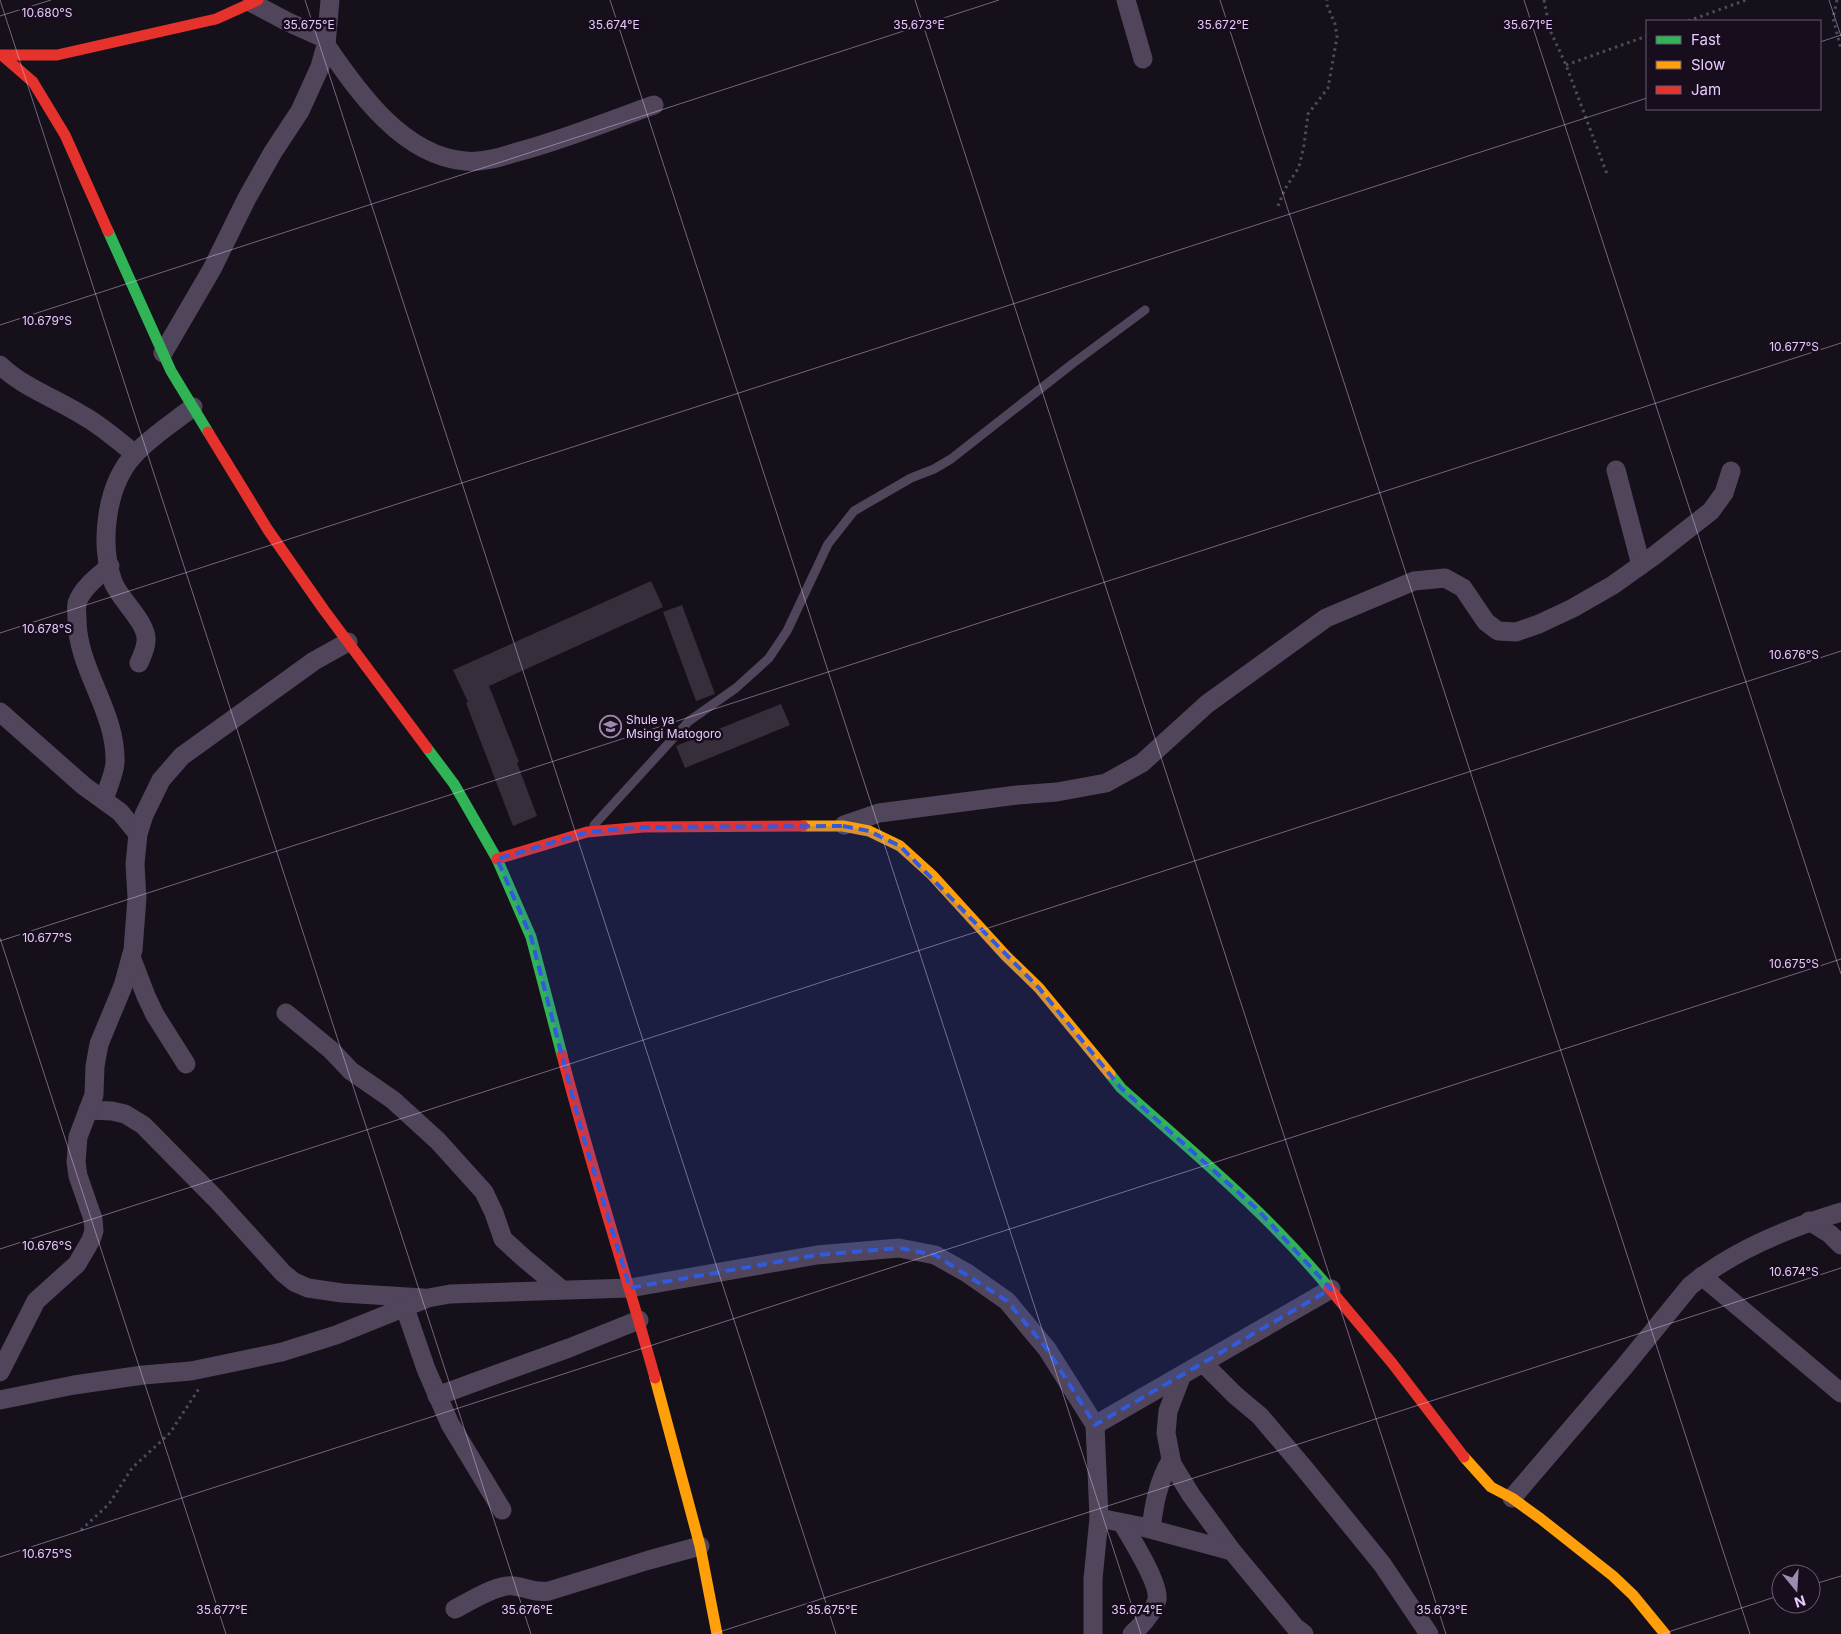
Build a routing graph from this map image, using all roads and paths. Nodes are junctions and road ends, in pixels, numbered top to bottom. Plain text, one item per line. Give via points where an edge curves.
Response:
1 (330, 0) edge
2 (1126, 0) edge
3 (1327, 0) edge
4 (1544, 0) edge
5 (1746, 0) edge
6 (1837, 0) edge
7 (255, 2) edge
8 (1691, 20) edge
9 (1646, 36) edge
10 (326, 42) junction
11 (1841, 49) edge
12 (1, 56) edge
13 (1143, 59) dead end
14 (1566, 65) junction
15 (654, 105) dead end
16 (1607, 174) dead end
17 (1278, 206) dead end
18 (1146, 310) dead end
19 (163, 353) junction
20 (0, 366) edge
21 (193, 407) junction
22 (135, 454) junction
23 (1616, 470) dead end
24 (1731, 471) dead end
25 (1641, 565) junction
26 (110, 566) junction
27 (348, 642) junction
28 (139, 663) dead end
29 (0, 712) edge
30 (104, 800) junction
31 (843, 826) junction
32 (587, 832) junction
33 (138, 834) junction
34 (497, 859) junction
35 (130, 957) junction
36 (286, 1013) dead end
37 (186, 1064) dead end
38 (88, 1110) junction
39 (1841, 1212) edge
40 (1809, 1222) junction
41 (1841, 1245) edge
42 (1702, 1276) junction
43 (630, 1288) junction
44 (561, 1289) junction
45 (1332, 1289) junction
46 (428, 1298) junction
47 (405, 1308) junction
48 (639, 1320) junction
49 (1204, 1364) junction
50 (214, 1365) junction
51 (0, 1372) edge
52 (1181, 1377) junction
53 (1841, 1393) edge
54 (437, 1396) junction
55 (0, 1400) edge
56 (1095, 1426) junction
57 (1171, 1460) junction
58 (1512, 1498) junction
59 (502, 1510) dead end
60 (1100, 1518) junction
61 (1122, 1523) junction
62 (81, 1530) dead end
63 (1154, 1530) junction
64 (700, 1546) junction
65 (1232, 1551) junction
66 (1146, 1567) junction
67 (455, 1609) dead end
68 (717, 1634) edge
69 (1093, 1634) edge
70 (1132, 1634) edge
71 (1304, 1634) edge
72 (1429, 1634) edge
73 (1665, 1634) edge

1 - 10 street
2 - 13 street
3 - 17 path via 1337,36 1328,88 1308,114 1299,167 1284,189
4 - 14 path via 1550,30
5 - 8 path
6 - 11 path via 1833,18
7 - 10 street
7 - 12 street via 216,19 57,55
9 - 14 path
10 - 15 street via 344,72 395,129 415,145 441,156 465,161 496,158 544,145
10 - 19 street via 320,67 300,111 273,152 212,269
12 - 19 street via 33,82 65,135
14 - 16 path
18 - 32 lane via 951,459 911,478 854,512 828,544 786,631 769,658 736,688 689,721
19 - 21 street
20 - 22 street via 28,386 85,416
21 - 22 street
21 - 27 street via 268,530
22 - 26 street via 122,472 110,505 105,532
23 - 25 street
24 - 25 street via 1724,494 1711,511
25 - 31 street via 1573,608 1516,632 1498,631 1486,622 1463,588 1445,578 1414,581 1326,618 1207,704 1142,763 1106,783 1057,792 879,813
26 - 28 street via 113,582 145,631 146,642
26 - 30 street via 85,589 77,604 77,627 83,656 114,746 115,765
27 - 33 street via 314,660 182,756 161,780
27 - 34 street via 454,784
29 - 30 street
30 - 33 street via 120,812
31 - 32 street via 644,827
31 - 45 street via 869,830 900,846 932,875 1039,988 1121,1088 1257,1208
32 - 34 street
33 - 35 street via 136,913
34 - 43 street via 531,936 582,1133
35 - 37 street via 152,1008
35 - 38 street via 114,1010 98,1044 94,1066 95,1090
36 - 44 street via 438,1141 484,1192 503,1239
38 - 46 street via 125,1114 143,1125 294,1282 308,1288 342,1293
38 - 51 street via 78,1137 76,1162 93,1219 91,1240 77,1264 36,1301
39 - 40 street
40 - 41 street via 1830,1234
40 - 42 street via 1752,1246
42 - 53 street
42 - 58 street via 1690,1286
43 - 44 street
43 - 48 street
43 - 56 street via 817,1255 899,1248 936,1255 1007,1301 1047,1349
44 - 46 street via 467,1292
45 - 49 street
45 - 58 street via 1478,1474 1491,1487
46 - 47 street
47 - 50 street via 282,1352
47 - 54 street
48 - 54 street
48 - 64 street
49 - 52 street
49 - 72 street via 1260,1416 1297,1460 1382,1564
50 - 55 street via 191,1371 74,1385
50 - 62 path via 170,1433 132,1468 109,1504
52 - 56 street
52 - 57 street via 1168,1411 1166,1433
54 - 59 street via 450,1424
56 - 60 street
57 - 63 street via 1158,1489
57 - 65 street via 1191,1495
58 - 73 street via 1613,1576
60 - 61 street
60 - 69 street via 1093,1579
61 - 63 street
61 - 66 street
63 - 65 street
63 - 66 street
64 - 67 street via 549,1591 503,1586
64 - 68 street
65 - 71 street
66 - 70 street via 1156,1586 1157,1598 1154,1608

